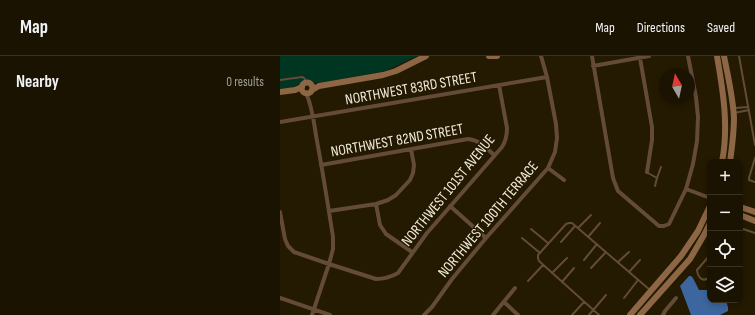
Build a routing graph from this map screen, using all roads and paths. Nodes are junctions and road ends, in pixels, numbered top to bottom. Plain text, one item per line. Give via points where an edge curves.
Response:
1 (426, 56) edge
2 (489, 56) edge
3 (497, 56) edge
4 (592, 56) edge
5 (649, 56) edge
6 (688, 56) edge
7 (717, 56) edge
8 (724, 56) edge
9 (739, 56) edge
10 (542, 58) edge
11 (640, 58) junction
12 (594, 66) junction
13 (547, 77) junction
14 (280, 80) edge
15 (499, 85) junction
16 (307, 88) junction
17 (280, 92) edge
18 (748, 107) junction
19 (749, 110) junction
20 (733, 111) junction
21 (313, 117) junction
22 (280, 122) edge
23 (755, 145) edge
24 (411, 149) junction
25 (494, 155) junction
26 (755, 158) edge
27 (723, 159) edge
28 (730, 159) edge
29 (321, 165) junction
30 (661, 166) dead end
31 (548, 168) junction
32 (647, 172) joint
33 (657, 178) junction
34 (564, 180) dead end
35 (755, 182) edge
36 (655, 186) dead end
37 (686, 189) junction
38 (707, 197) edge
39 (376, 204) junction
40 (450, 206) junction
41 (743, 208) edge
42 (329, 211) junction
43 (280, 212) edge
44 (707, 212) edge
45 (755, 212) edge
46 (591, 215) dead end
47 (743, 217) edge
48 (755, 221) edge
49 (600, 223) dead end
50 (575, 226) junction
51 (578, 228) junction
52 (531, 229) dead end
53 (707, 229) edge
54 (743, 229) edge
55 (755, 233) edge
56 (588, 236) junction
57 (486, 238) junction
58 (522, 238) dead end
59 (561, 242) dead end
60 (548, 243) junction
61 (597, 244) junction
62 (412, 252) junction
63 (606, 252) junction
64 (629, 252) dead end
65 (540, 253) junction
66 (567, 258) dead end
67 (707, 258) edge
68 (584, 260) dead end
69 (640, 260) dead end
70 (618, 262) junction
71 (329, 264) junction
72 (543, 265) junction
73 (574, 268) dead end
74 (591, 268) dead end
75 (629, 272) junction
76 (552, 273) junction
77 (707, 279) edge
78 (638, 280) junction
79 (528, 281) dead end
80 (562, 282) junction
81 (515, 288) dead end
82 (651, 291) junction
83 (606, 295) dead end
84 (280, 298) edge
85 (624, 298) dead end
86 (676, 298) dead end
87 (504, 302) junction
88 (584, 302) junction
89 (314, 310) junction
90 (593, 310) junction
91 (312, 315) edge
92 (330, 315) edge
93 (424, 315) edge
94 (493, 315) edge
95 (518, 315) edge
96 (572, 315) edge
97 (589, 315) edge
98 (599, 315) edge
99 (630, 315) edge
100 (640, 315) edge
101 (663, 315) edge

1 - 16 main road via 382,75
2 - 3 main road
4 - 12 street
5 - 11 street
6 - 37 street via 698,117 697,141
7 - 27 main road via 726,120
8 - 20 main road
9 - 18 lane
10 - 13 street, NORTHWEST 100TH TERRACE
11 - 12 street
11 - 32 street via 652,127
12 - 37 street via 613,178 618,191 659,226 664,226 669,224
13 - 15 street, NORTHWEST 83RD STREET
13 - 31 street, NORTHWEST 100TH TERRACE via 557,138 555,152
14 - 16 lane via 302,77
15 - 21 street, NORTHWEST 83RD STREET
15 - 25 street, NORTHWEST 101ST AVENUE via 508,128 505,142
16 - 17 main road
16 - 21 street
18 - 19 lane
18 - 20 lane
19 - 20 lane
19 - 23 lane
20 - 28 main road
21 - 22 street, NORTHWEST 83RD STREET
21 - 29 street
24 - 25 street, NORTHWEST 82ND STREET via 468,139 481,143
24 - 29 street, NORTHWEST 82ND STREET
24 - 39 street via 414,165 410,180 396,195
25 - 40 street, NORTHWEST 101ST AVENUE
26 - 35 lane via 749,178
29 - 42 street
30 - 33 lane
31 - 34 street
31 - 57 street, NORTHWEST 100TH TERRACE
32 - 33 lane
33 - 36 lane
37 - 38 street
39 - 42 street
39 - 62 street via 380,226 386,234
40 - 57 street
40 - 62 street, NORTHWEST 101ST AVENUE
41 - 45 main road
42 - 71 street via 333,249
43 - 71 street via 288,246 294,252
44 - 82 main road via 681,256
46 - 51 lane
47 - 48 main road
49 - 56 lane
50 - 51 lane
50 - 59 lane
50 - 60 lane via 572,223 566,224
51 - 56 lane
52 - 60 lane
53 - 100 main road via 690,259
54 - 55 lane
56 - 61 lane
57 - 93 street, NORTHWEST 100TH TERRACE
58 - 65 lane
60 - 65 lane
61 - 63 lane
61 - 68 lane
62 - 71 street, NORTHWEST 101ST AVENUE via 398,273 382,279
63 - 70 lane
63 - 74 lane
64 - 70 lane
65 - 72 lane via 538,258
66 - 76 lane
67 - 77 lane via 697,270 700,279
69 - 75 lane
70 - 75 lane
71 - 89 street
72 - 76 lane
72 - 79 lane
73 - 80 lane
75 - 78 lane
76 - 80 lane
78 - 82 lane
78 - 85 lane
80 - 88 lane
81 - 87 street
82 - 99 main road
83 - 90 lane
84 - 89 street
86 - 101 street
87 - 94 street
87 - 95 street
88 - 90 lane
88 - 96 lane
89 - 91 street
89 - 92 street
90 - 97 lane
90 - 98 lane

